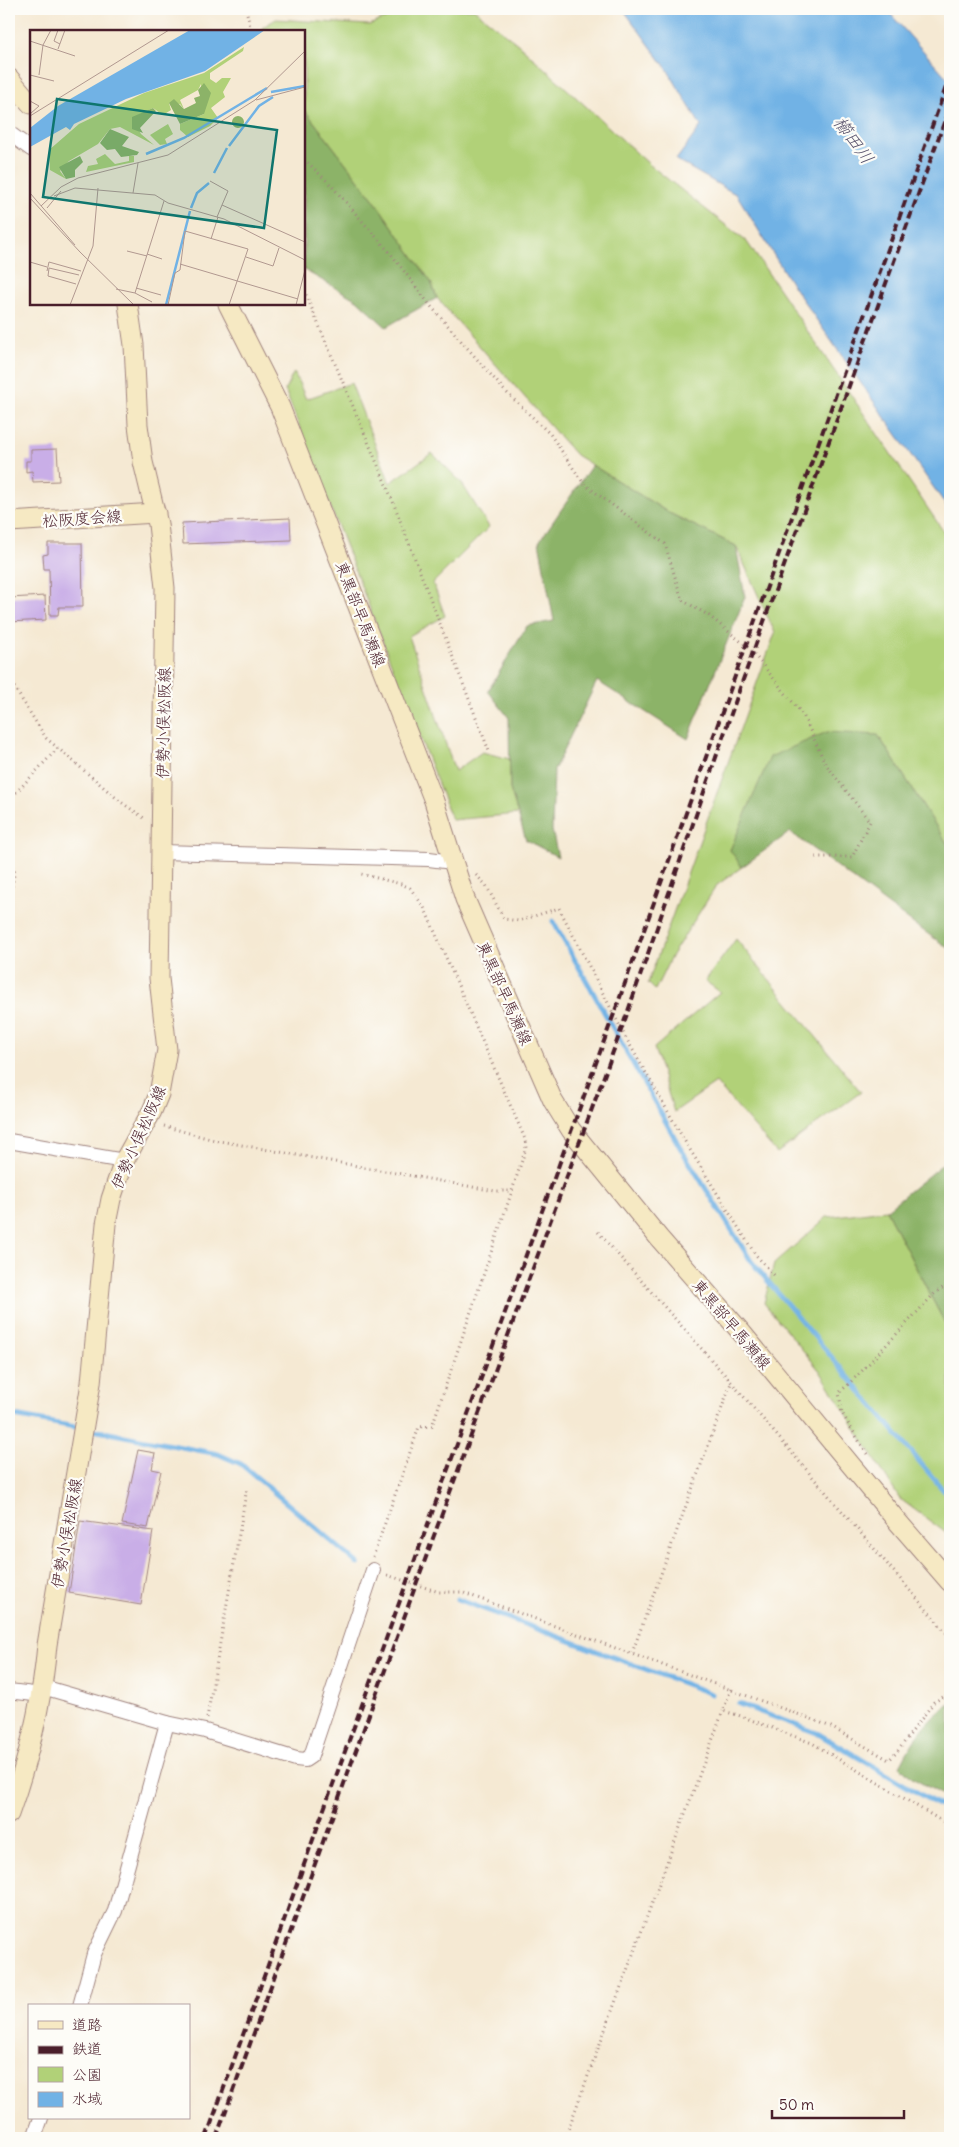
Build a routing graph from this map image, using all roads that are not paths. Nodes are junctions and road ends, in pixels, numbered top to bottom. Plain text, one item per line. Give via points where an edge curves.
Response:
1 (9, 70) edge
2 (9, 78) edge
3 (30, 84) edge
4 (30, 103) edge
5 (9, 133) edge
6 (30, 148) edge
7 (128, 305) edge
8 (229, 305) edge
9 (156, 513) junction
10 (9, 522) edge
11 (161, 852) junction
12 (452, 862) junction
13 (9, 1141) edge
14 (124, 1161) junction
15 (373, 1570) road end
16 (950, 1582) edge
17 (9, 1691) edge
18 (43, 1691) junction
19 (167, 1723) junction
20 (9, 1814) edge
21 (81, 2004) edge
22 (40, 2120) edge
23 (34, 2138) edge

1 - 3 main road
2 - 4 main road
5 - 6 street
7 - 9 main road, 伊勢小俣松阪線 via 134,345 138,425 143,462
8 - 12 main road, 東黒部早馬瀬線 via 287,425 434,801
9 - 10 main road, 松阪度会線
9 - 11 main road, 伊勢小俣松阪線 via 165,604
11 - 12 street via 414,858
11 - 14 main road, 伊勢小俣松阪線 via 158,978 167,1050 159,1094
12 - 16 main road, 東黒部早馬瀬線 via 488,957 552,1101 571,1130
13 - 14 street
14 - 18 main road, 伊勢小俣松阪線 via 106,1224 91,1383 47,1645
15 - 19 street via 311,1756 305,1760 296,1759 205,1731
17 - 18 street
18 - 19 street
18 - 20 main road, 伊勢小俣松阪線 via 29,1755
19 - 21 street via 115,1911 94,1954
22 - 23 street

